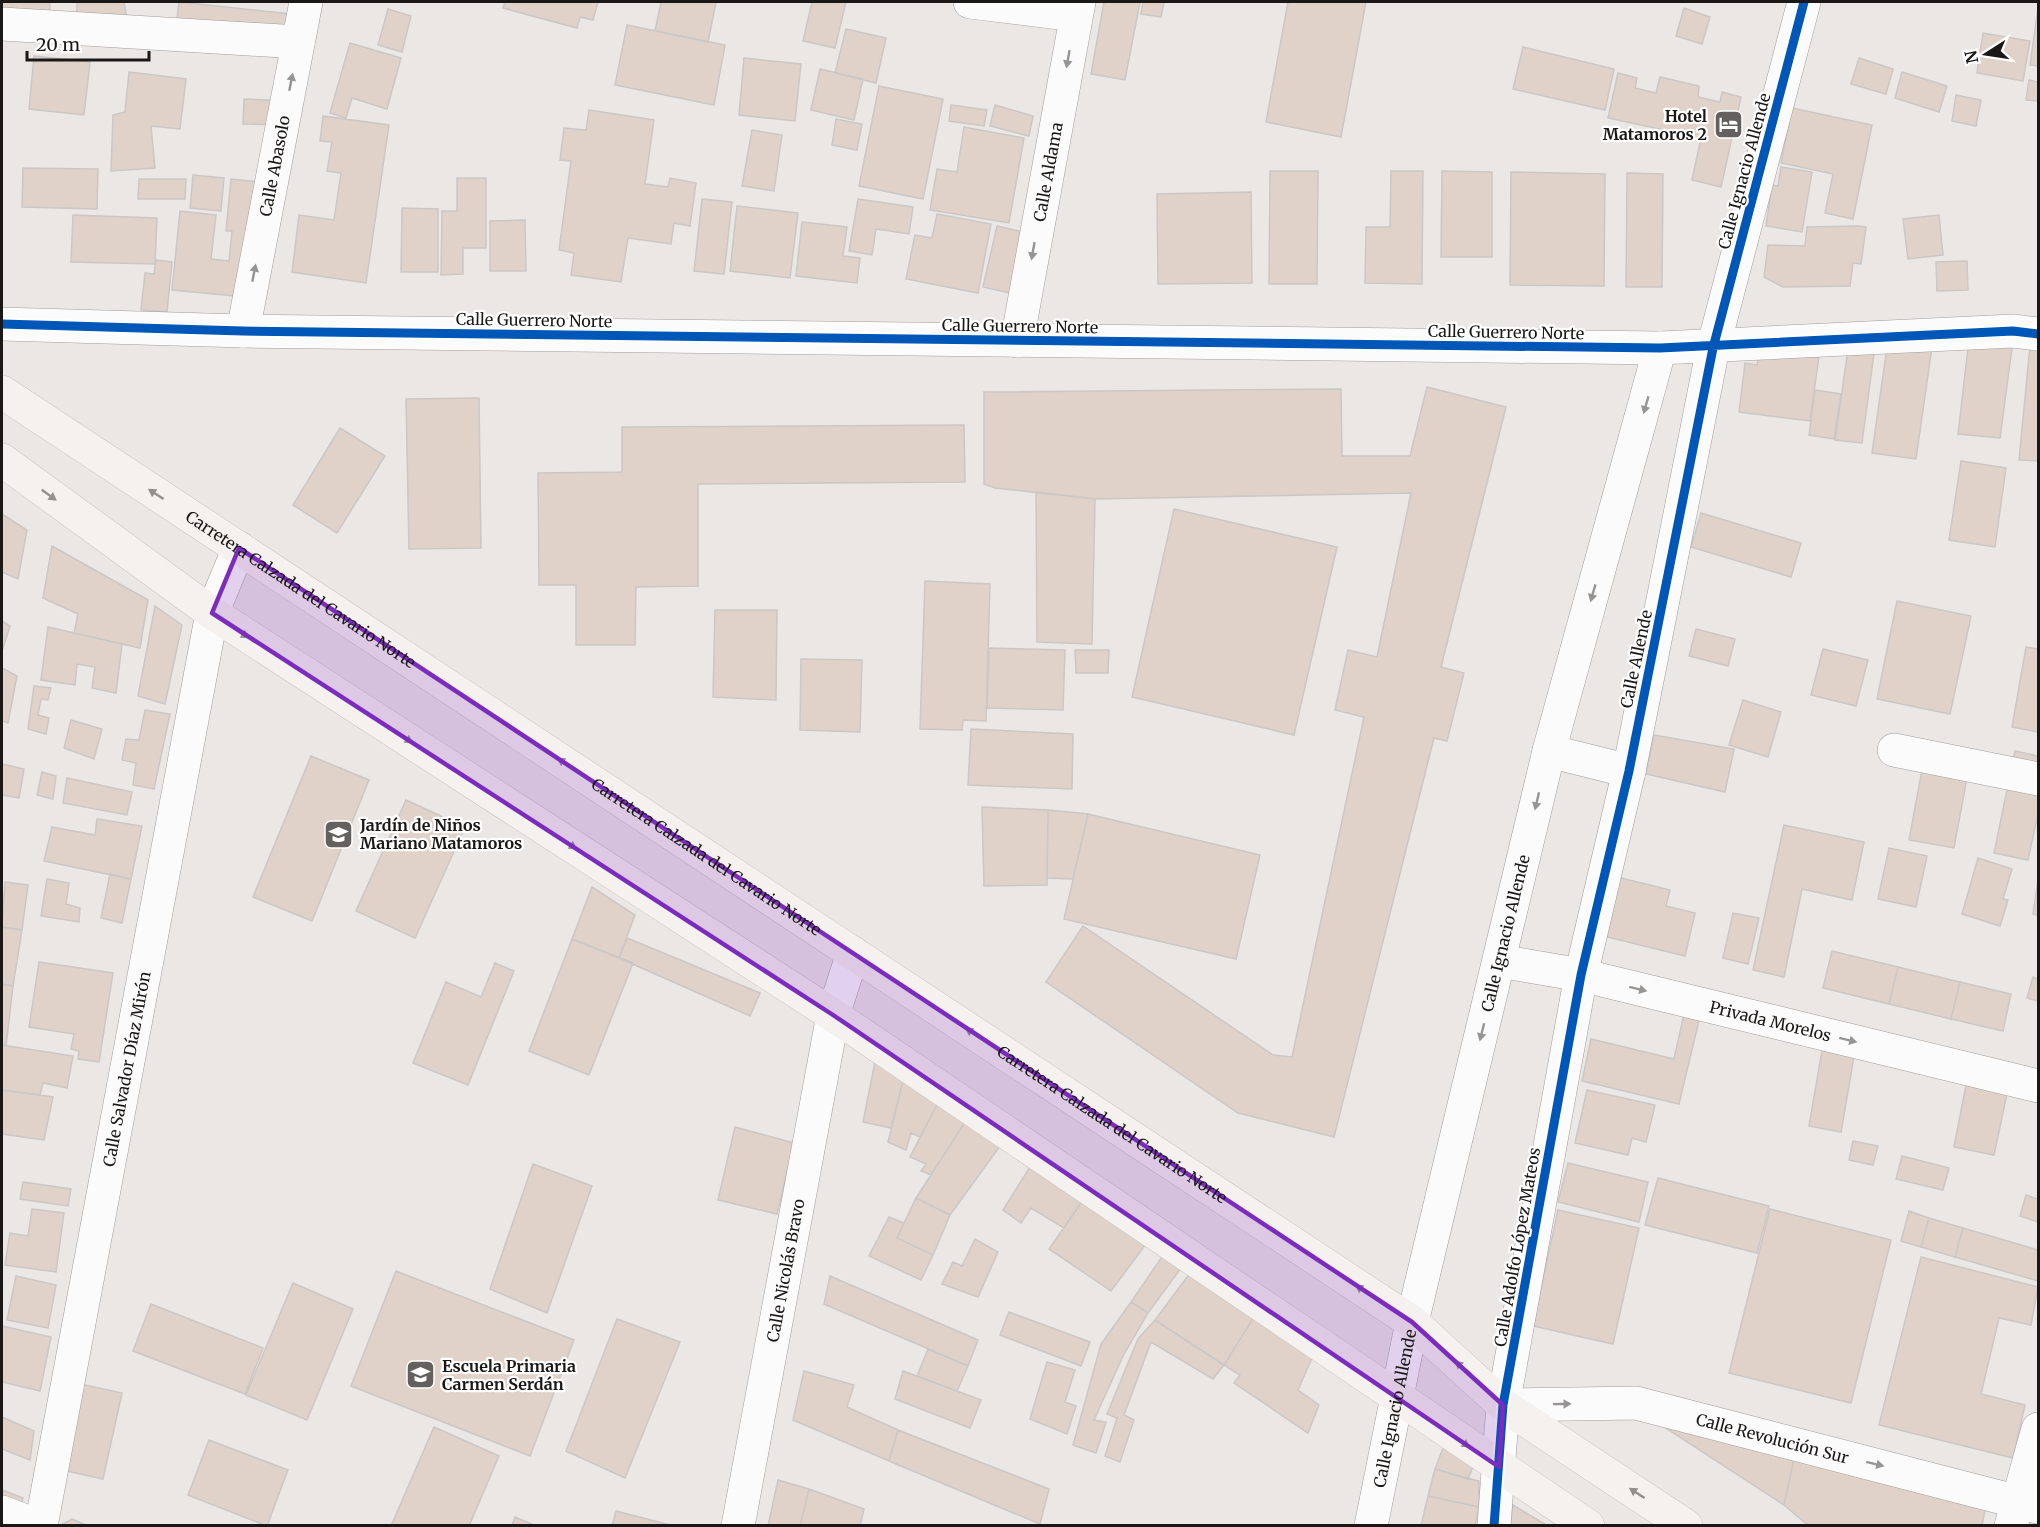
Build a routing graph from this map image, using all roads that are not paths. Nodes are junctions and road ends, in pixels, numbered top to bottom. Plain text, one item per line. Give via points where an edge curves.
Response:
1 (306, 2) edge
2 (970, 2) edge
3 (1804, 2) edge
4 (1077, 8) edge
5 (2, 24) edge
6 (298, 42) junction
7 (2, 324) edge
8 (243, 331) junction
9 (2038, 334) edge
10 (1017, 341) junction
11 (1660, 348) junction
12 (1713, 348) junction
13 (2, 392) edge
14 (2, 460) edge
15 (239, 548) junction
16 (212, 614) junction
17 (1894, 750) dead end
18 (1549, 751) junction
19 (1629, 771) junction
20 (2038, 780) edge
21 (853, 953) junction
22 (1499, 961) junction
23 (1581, 975) junction
24 (833, 1016) junction
25 (2038, 1086) edge
26 (1412, 1322) junction
27 (1397, 1396) junction
28 (1503, 1405) junction
29 (2038, 1429) edge
30 (1499, 1467) junction
31 (2023, 1511) edge
32 (2, 1512) edge
33 (39, 1526) edge
34 (738, 1526) edge
35 (1371, 1526) edge
36 (1494, 1526) edge
37 (1588, 1526) edge
38 (1686, 1526) edge

1 - 6 street, Calle Abasolo
2 - 4 street
3 - 12 street, Calle Ignacio Allende
4 -> 10 street, Calle Aldama
5 - 6 street
8 -> 6 street, Calle Abasolo
7 - 8 street, Calle Guerrero Norte
8 - 10 street, Calle Guerrero Norte
9 - 12 street, Calle Guerrero Norte via 2013,332
10 - 11 street, Calle Guerrero Norte
11 - 12 street, Calle Guerrero Norte
11 -> 18 street, Calle Ignacio Allende
12 - 19 street, Calle Allende
15 -> 13 main road, Carretera Calzada del Cavario Norte
14 -> 16 main road
15 - 16 street, Calle Salvador Díaz Mirón
21 -> 15 main road, Carretera Calzada del Cavario Norte
16 -> 24 main road
16 - 33 street, Calle Salvador Díaz Mirón
17 - 20 street
18 - 19 street
18 -> 22 street, Calle Ignacio Allende
19 - 23 street, Calle Allende
21 - 24 street, Calle Nicolás Bravo
26 -> 21 main road, Carretera Calzada del Cavario Norte
22 - 23 street, Privada Morelos
22 -> 26 street, Calle Ignacio Allende
23 -> 25 street, Privada Morelos
23 - 28 street, Calle Adolfo López Mateos
24 - 27 main road
24 - 34 street, Calle Nicolás Bravo
26 - 27 street, Calle Ignacio Allende
28 -> 26 main road, Carretera Calzada del Cavario Norte
27 -> 30 main road
27 - 35 street, Calle Ignacio Allende
28 - 30 street, Calle Adolfo López Mateos
28 -> 31 street, Calle Revolución Sur via 1636,1403
38 -> 28 main road, Carretera Calzada del Cavario Norte
29 - 31 street
30 - 36 street, Calle Adolfo López Mateos
30 - 37 main road
32 - 33 street

